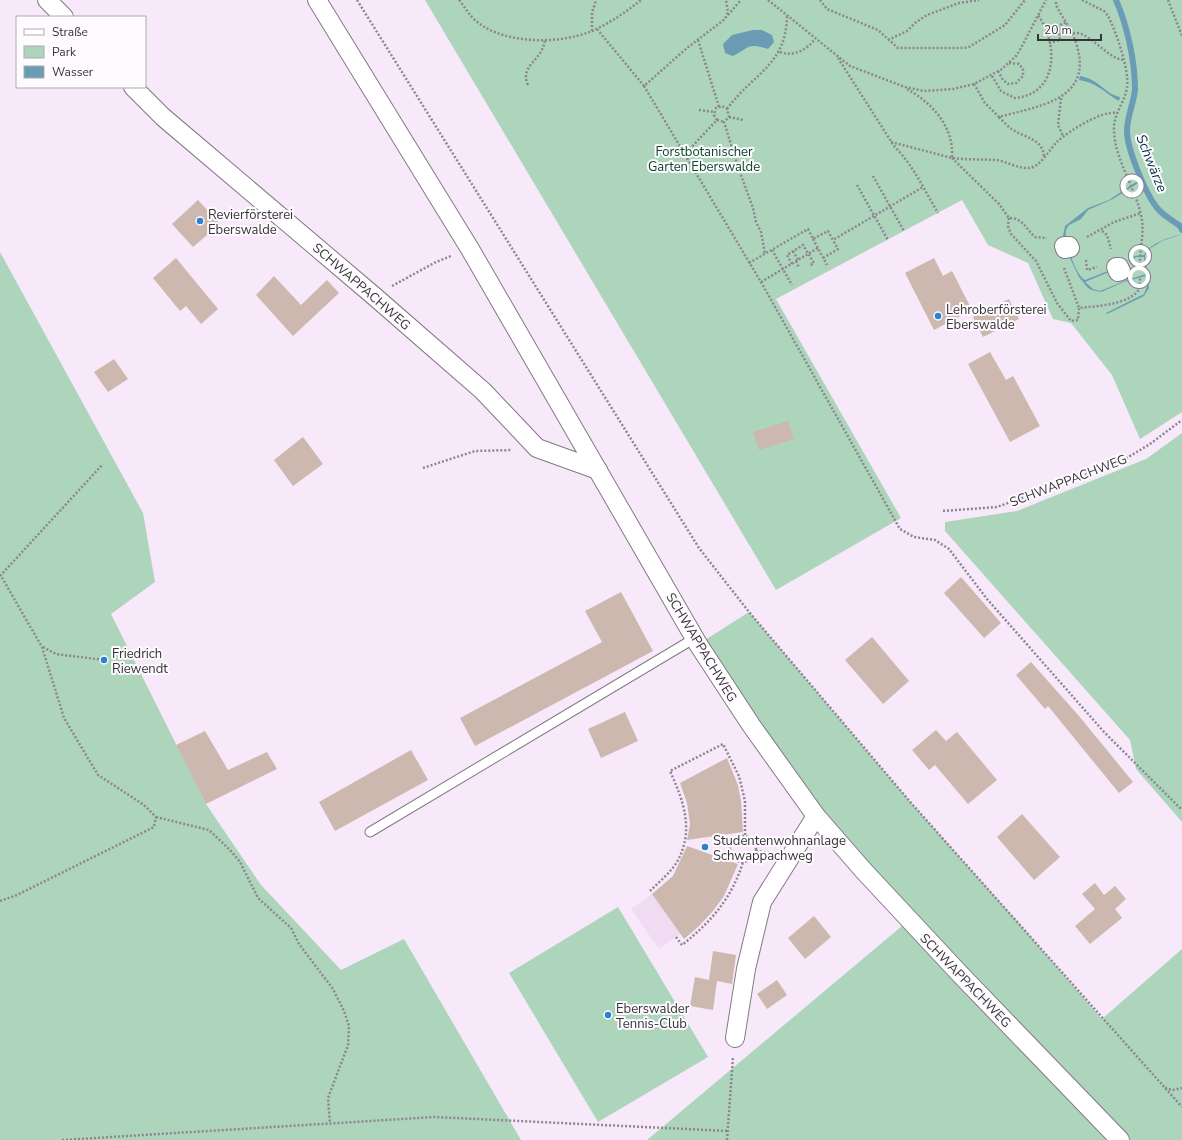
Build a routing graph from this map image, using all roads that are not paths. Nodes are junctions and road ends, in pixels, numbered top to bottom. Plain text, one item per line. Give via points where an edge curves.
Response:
1 (47, 0) edge
2 (317, 0) edge
3 (63, 16) edge
4 (134, 88) edge
5 (598, 470) junction
6 (695, 638) junction
7 (816, 816) junction
8 (370, 832) dead end
9 (735, 1038) road end
10 (1120, 1140) edge

1 - 3 street
2 - 5 street, SCHWAPPACHWEG via 470,249
4 - 5 street, SCHWAPPACHWEG via 163,118 483,391 537,448
5 - 6 street, SCHWAPPACHWEG
6 - 7 street, SCHWAPPACHWEG via 751,725
6 - 8 lane
7 - 9 street via 762,902 746,969
7 - 10 street, SCHWAPPACHWEG via 948,962

